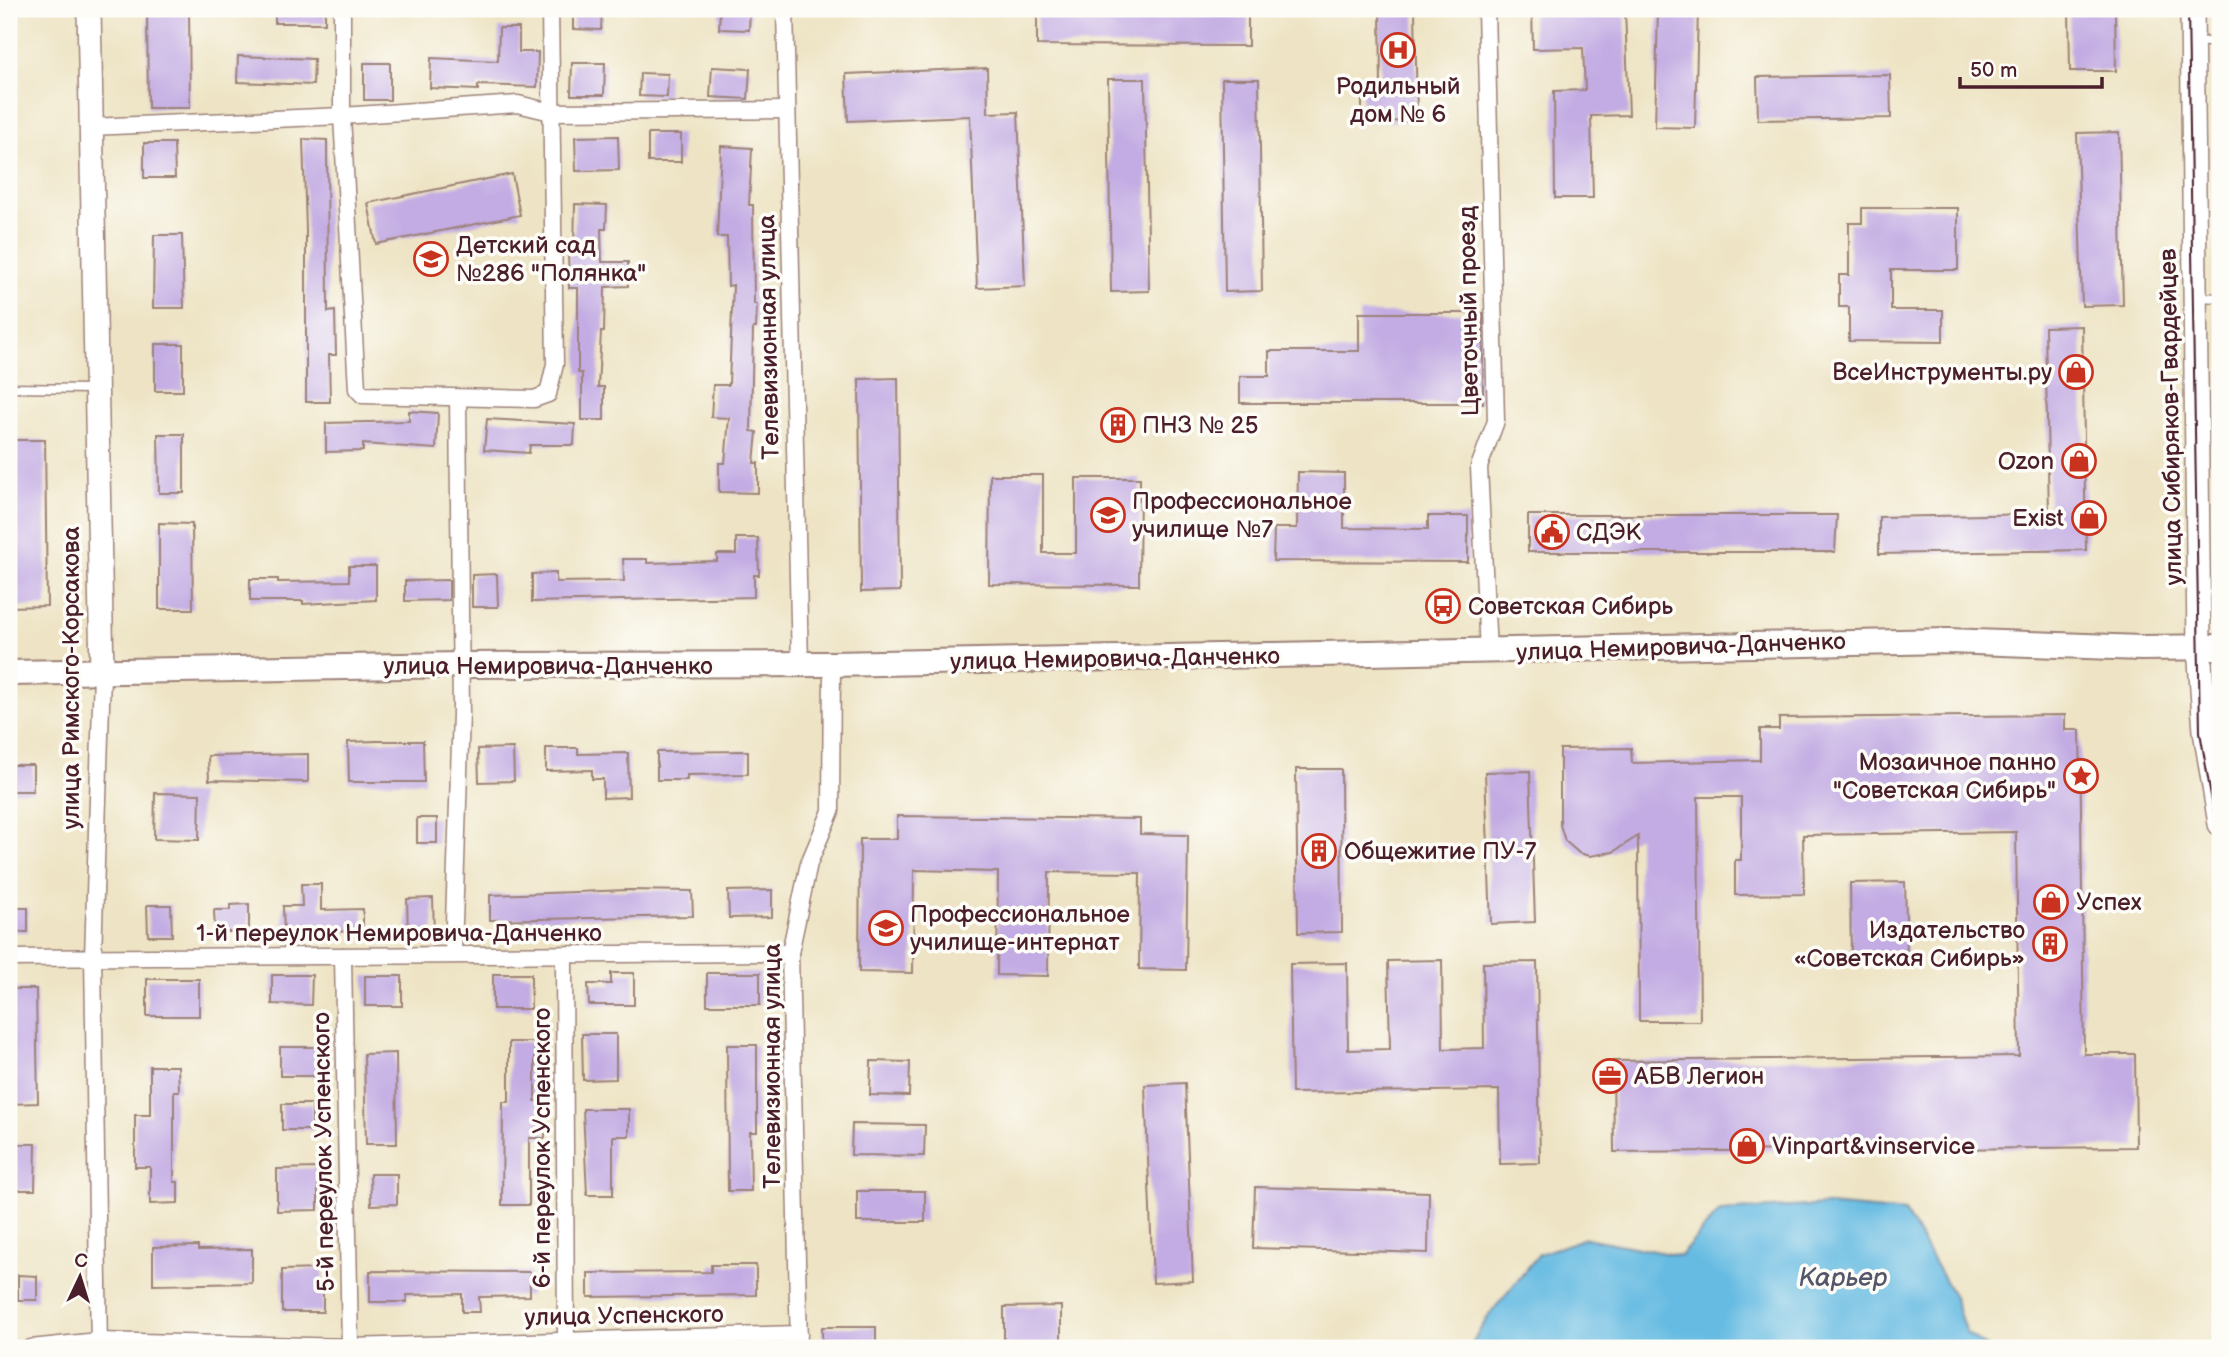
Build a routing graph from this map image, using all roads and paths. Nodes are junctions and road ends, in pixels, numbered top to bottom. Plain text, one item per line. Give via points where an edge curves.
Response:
1 (89, 9) edge
2 (342, 9) edge
3 (550, 9) edge
4 (785, 9) edge
5 (1486, 9) edge
6 (2192, 9) edge
7 (2193, 41) junction
8 (2220, 43) edge
9 (787, 110) junction
10 (551, 112) junction
11 (342, 116) junction
12 (90, 127) junction
13 (2194, 297) junction
14 (2220, 298) edge
15 (9, 388) edge
16 (96, 389) junction
17 (458, 397) junction
18 (2210, 647) edge
19 (1488, 652) junction
20 (800, 664) junction
21 (832, 664) junction
22 (458, 665) junction
23 (9, 673) edge
24 (102, 673) junction
25 (2220, 824) edge
26 (453, 953) junction
27 (790, 953) junction
28 (343, 956) junction
29 (93, 957) junction
30 (564, 957) junction
31 (9, 958) edge
32 (566, 1340) junction
33 (799, 1341) edge
34 (98, 1344) edge
35 (619, 1344) edge
36 (452, 1346) edge
37 (293, 1347) edge
38 (350, 1347) edge
39 (31, 1348) edge

1 - 12 main road, улица Римского-Корсакова
2 - 11 street
3 - 10 street
4 - 9 street, Телевизионная улица
5 - 19 street, Цветочный проезд via 1496,421 1479,467
6 - 7 main road, улица Сибиряков-Гвардейцев
7 - 8 lane
7 - 13 main road, улица Сибиряков-Гвардейцев
9 - 10 street
9 - 20 street, Телевизионная улица
10 - 11 street via 519,104
10 - 17 street via 555,364 548,394 534,399
11 - 12 street
11 - 17 street via 357,388 363,395
12 - 16 main road, улица Римского-Корсакова
13 - 14 lane
13 - 18 main road, улица Сибиряков-Гвардейцев
15 - 16 lane
16 - 24 main road, улица Римского-Корсакова
17 - 22 street
18 - 19 main road, улица Немировича-Данченко via 1948,640
18 - 25 main road, улица Сибиряков-Гвардейцев via 2205,731
19 - 21 main road, улица Немировича-Данченко
20 - 21 main road, улица Немировича-Данченко
20 - 22 main road, улица Немировича-Данченко
21 - 27 street, Телевизионная улица via 831,811 809,863
22 - 24 main road, улица Немировича-Данченко
22 - 26 street via 461,713
23 - 24 main road, улица Немировича-Данченко
24 - 29 street, улица Римского-Корсакова
26 - 28 street, 1-й переулок Немировича-Данченко
26 - 30 street, 1-й переулок Немировича-Данченко
27 - 30 street, 1-й переулок Немировича-Данченко
27 - 33 street, Телевизионная улица
28 - 29 street, 1-й переулок Немировича-Данченко
28 - 38 street, 5-й переулок Успенского
29 - 31 street, 1-й переулок Немировича-Данченко
29 - 34 street, улица Римского-Корсакова
30 - 32 street, 6-й переулок Успенского
32 - 35 street, улица Успенского
32 - 36 street, улица Успенского
33 - 35 street, улица Успенского
34 - 37 street, улица Успенского
34 - 39 street, улица Успенского
36 - 38 street, улица Успенского
37 - 38 street, улица Успенского

